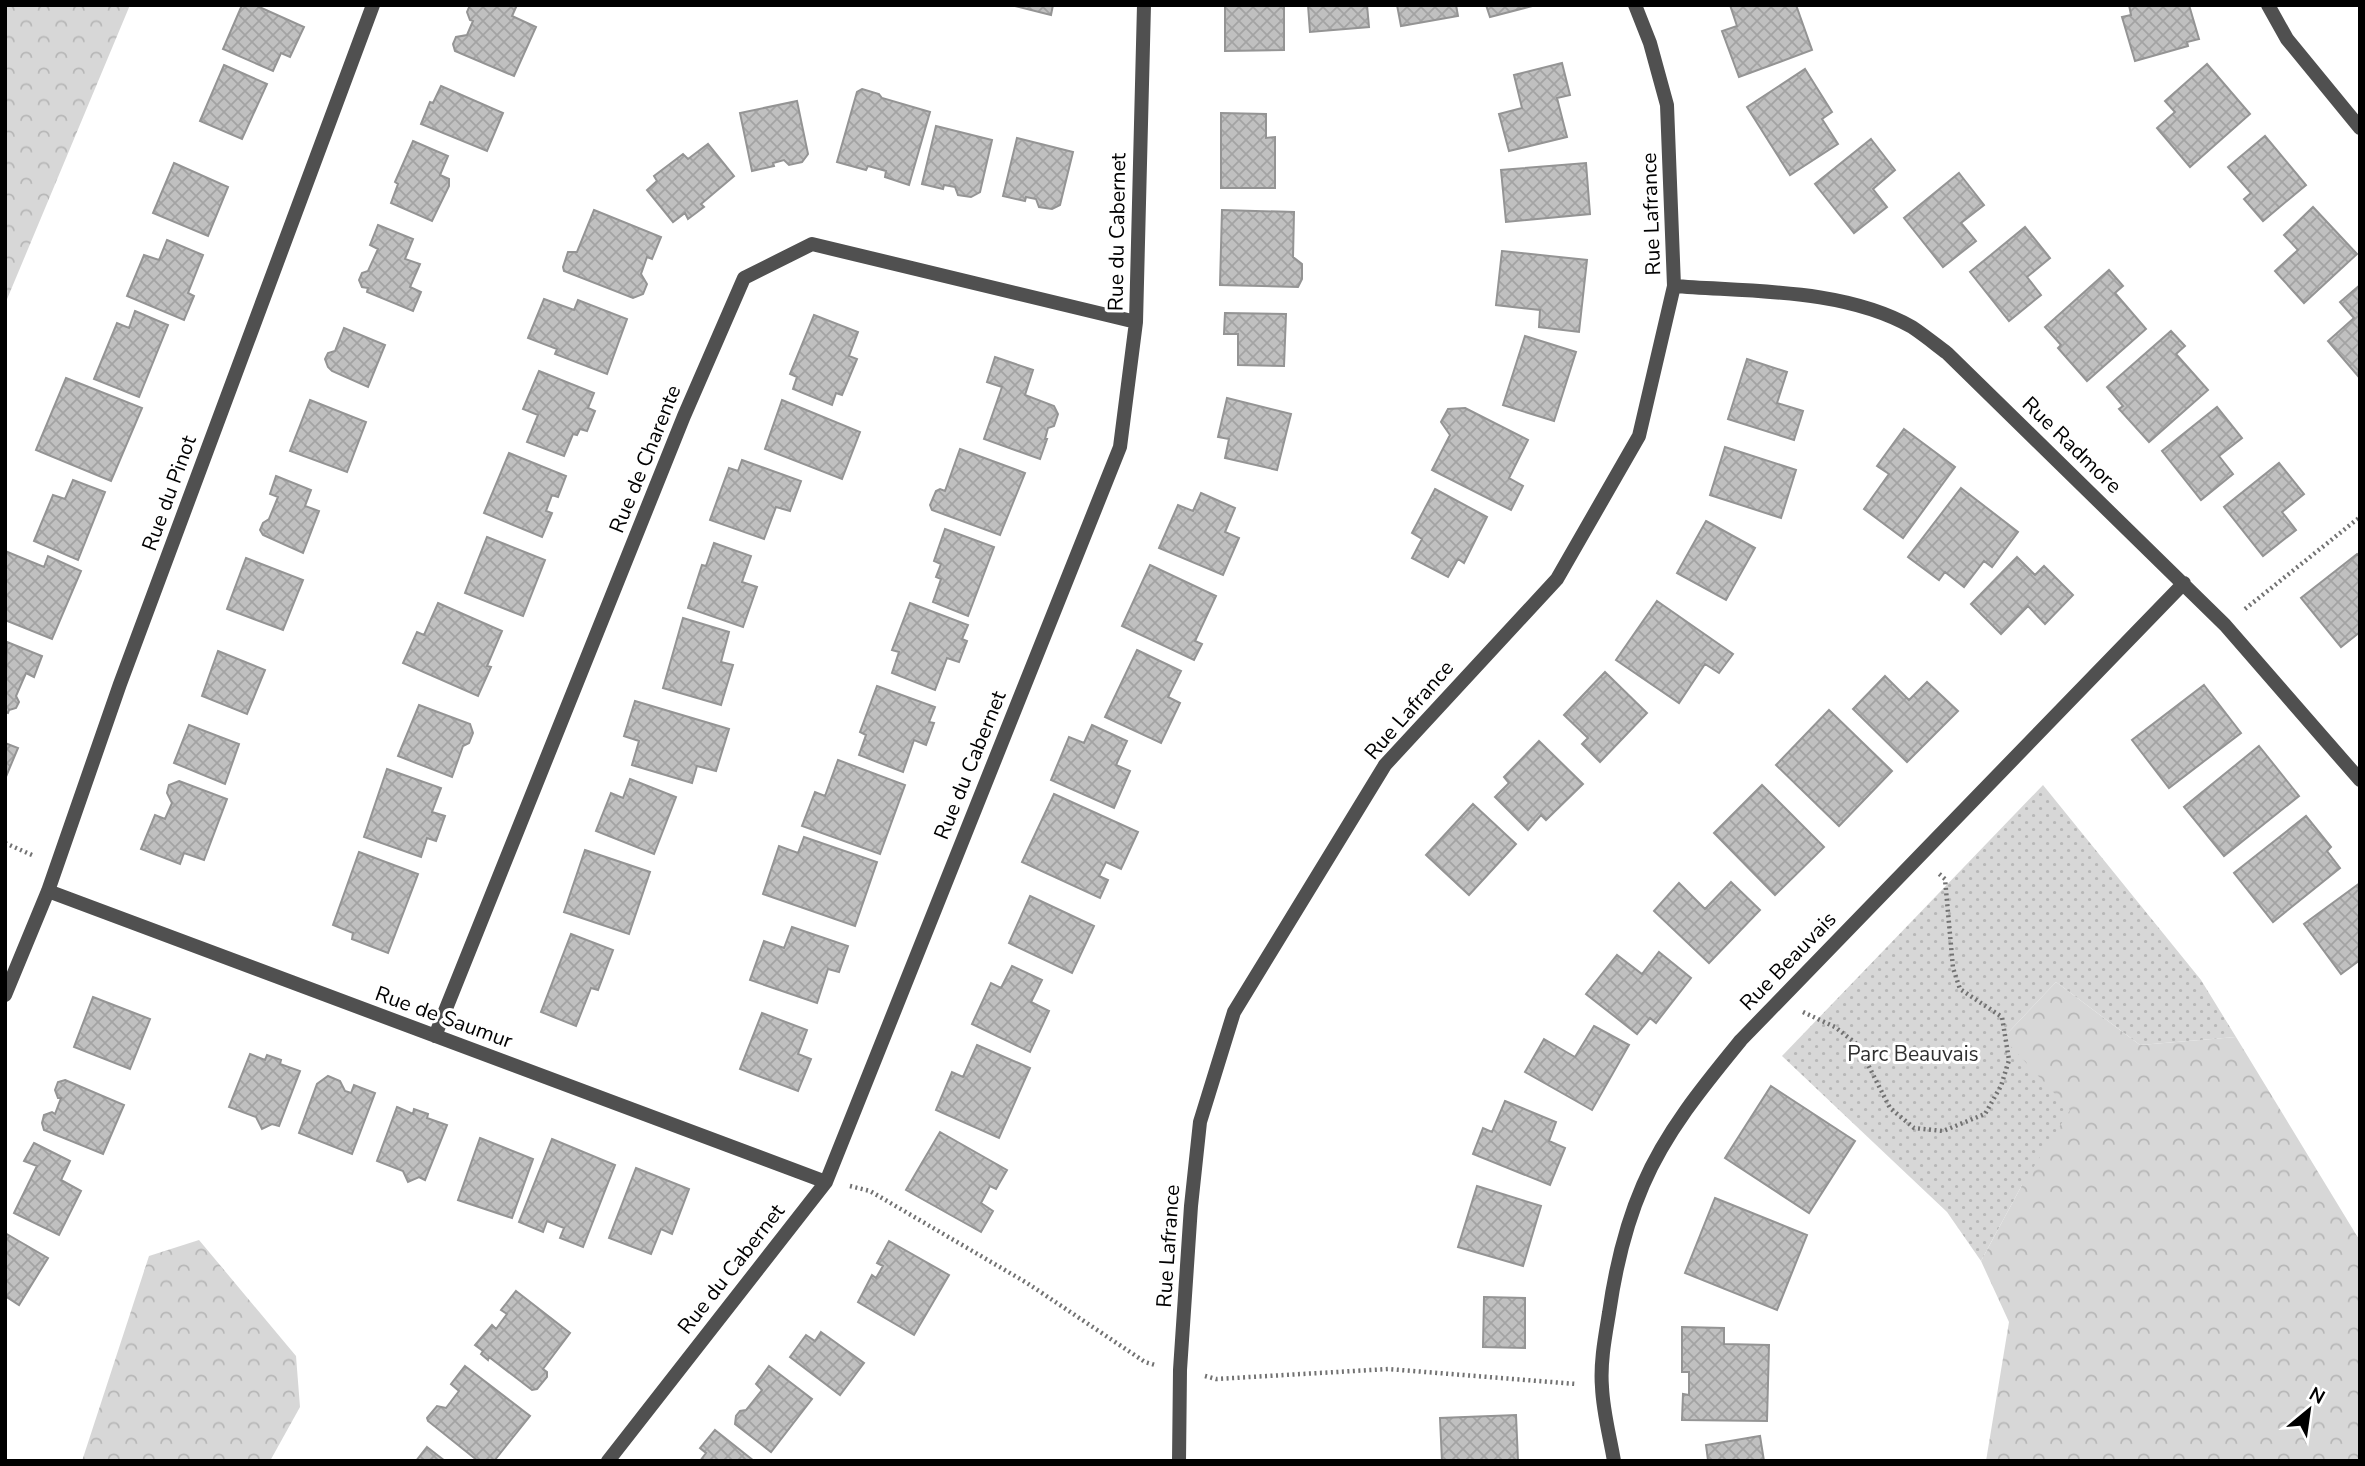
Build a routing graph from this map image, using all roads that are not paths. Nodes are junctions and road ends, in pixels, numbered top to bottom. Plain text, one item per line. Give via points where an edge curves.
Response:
1 (373, 5) edge
2 (1144, 5) edge
3 (1636, 5) edge
4 (2268, 5) edge
5 (2360, 128) edge
6 (1674, 286) junction
7 (1136, 322) junction
8 (2184, 583) junction
9 (2360, 780) edge
10 (48, 891) junction
11 (5, 995) edge
12 (435, 1036) junction
13 (826, 1182) junction
14 (608, 1461) edge
15 (1179, 1461) edge
16 (1614, 1461) edge

1 - 10 street, Rue du Pinot via 120,684
2 - 7 street, Rue du Cabernet
3 - 6 street, Rue Lafrance via 1667,105
4 - 5 street via 2287,39
6 - 8 street, Rue Radmore via 1819,296 1911,327 1947,353
6 - 15 street, Rue Lafrance via 1639,436 1557,579 1385,765 1234,1012 1200,1122 1180,1370
7 - 12 street, Rue de Charente via 812,244 744,278
7 - 13 street, Rue du Cabernet via 1120,447
8 - 9 street, Rue Radmore
8 - 16 street, Rue Beauvais via 1741,1040 1673,1132 1643,1184 1611,1300 1601,1387
10 - 11 street, Rue du Pinot
10 - 12 street, Rue de Saumur
12 - 13 street, Rue de Saumur
13 - 14 street, Rue du Cabernet

